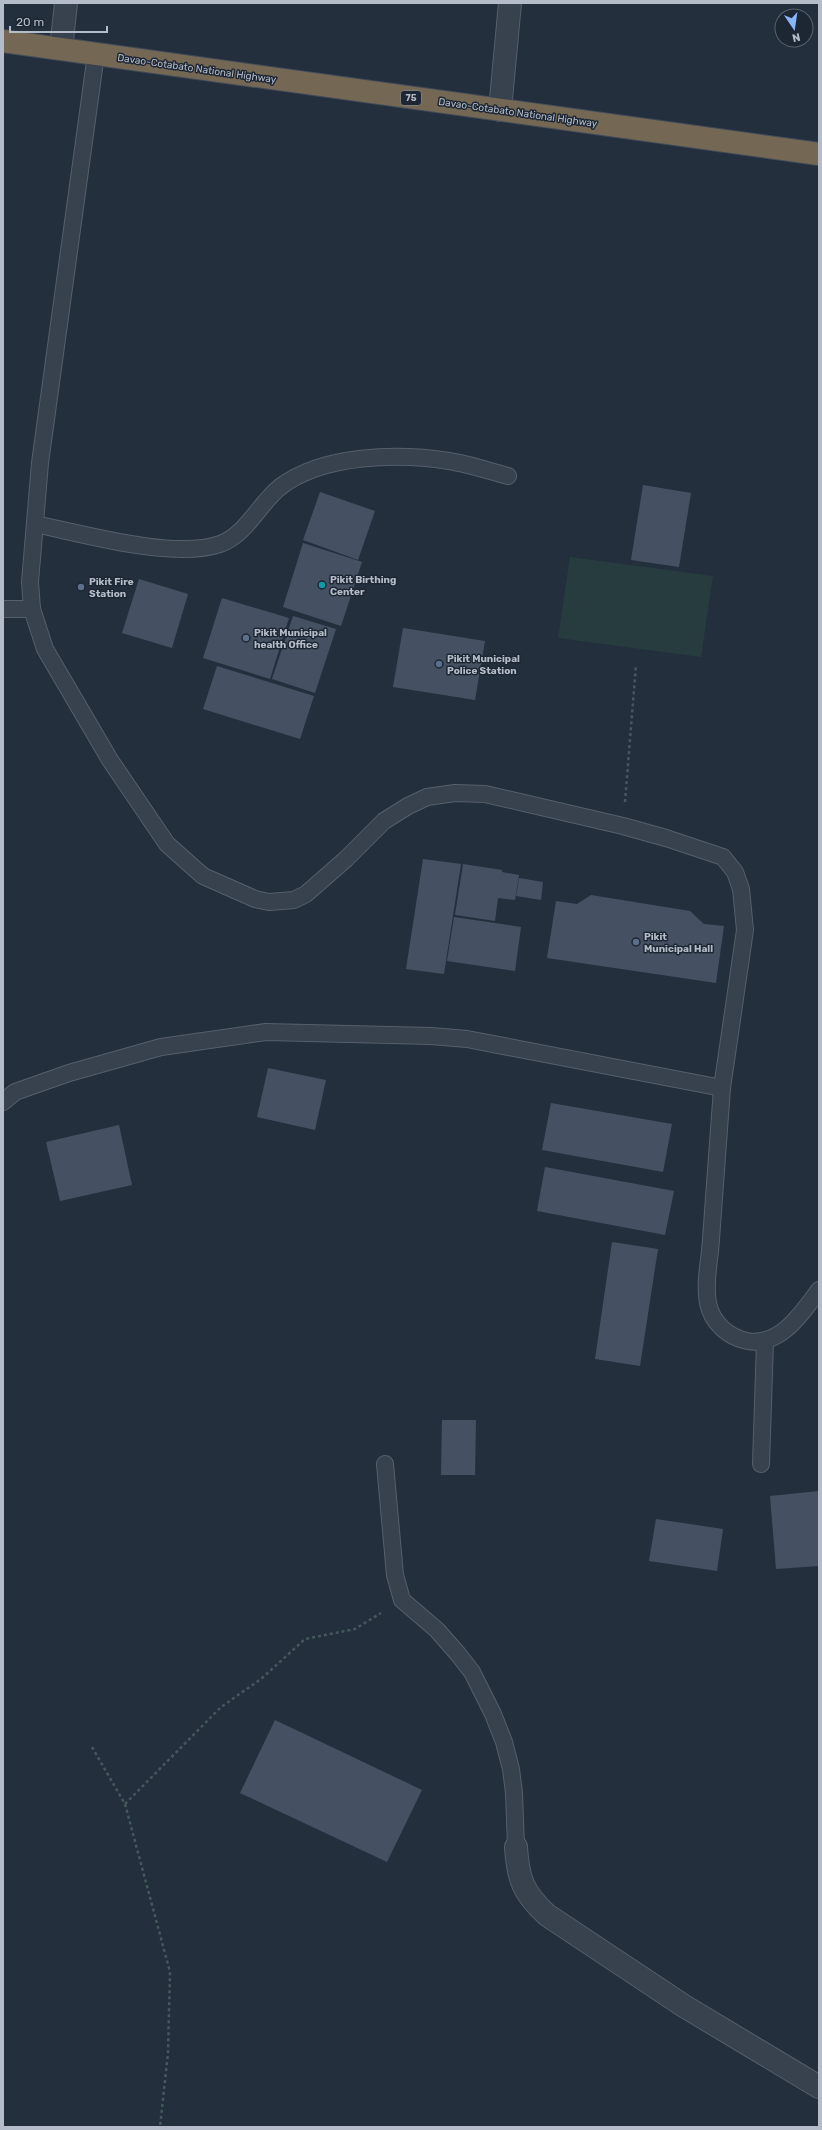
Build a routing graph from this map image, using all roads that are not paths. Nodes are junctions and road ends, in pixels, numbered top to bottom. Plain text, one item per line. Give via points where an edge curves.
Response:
1 (66, 3) edge
2 (510, 3) edge
3 (3, 41) edge
4 (61, 49) junction
5 (96, 54) junction
6 (500, 110) junction
7 (819, 154) edge
8 (508, 476) dead end
9 (35, 524) junction
10 (3, 609) edge
11 (32, 609) junction
12 (722, 1088) junction
13 (3, 1102) edge
14 (819, 1290) edge
15 (765, 1342) junction
16 (385, 1464) dead end
17 (761, 1464) dead end
18 (516, 1847) joint
19 (819, 2086) edge

1 - 4 street
2 - 6 street
3 - 4 highway, Davao-Cotabato National Highway / 75
4 - 5 highway, Davao-Cotabato National Highway / 75
5 - 6 highway, Davao-Cotabato National Highway / 75
5 - 9 lane via 40,463
6 - 7 highway, Davao-Cotabato National Highway / 75
8 - 9 lane via 450,461 399,456 326,465 294,477 279,488 233,538 201,548 148,546
9 - 11 lane via 30,582
10 - 11 lane
11 - 12 lane via 45,649 110,760 167,844 202,876 255,899 281,902 294,900 306,894 384,821 427,797 455,792 485,794 623,826 723,857 735,872 741,889 745,930
12 - 13 lane via 467,1039 266,1032 161,1047 69,1073 14,1092
12 - 15 lane via 708,1272 708,1303 724,1331 735,1339
14 - 15 lane via 792,1324
15 - 17 lane
16 - 18 lane via 396,1575 402,1600 437,1630 458,1654 472,1672 493,1714 511,1770
18 - 19 street via 517,1869 522,1886 532,1901 548,1915 684,2006

